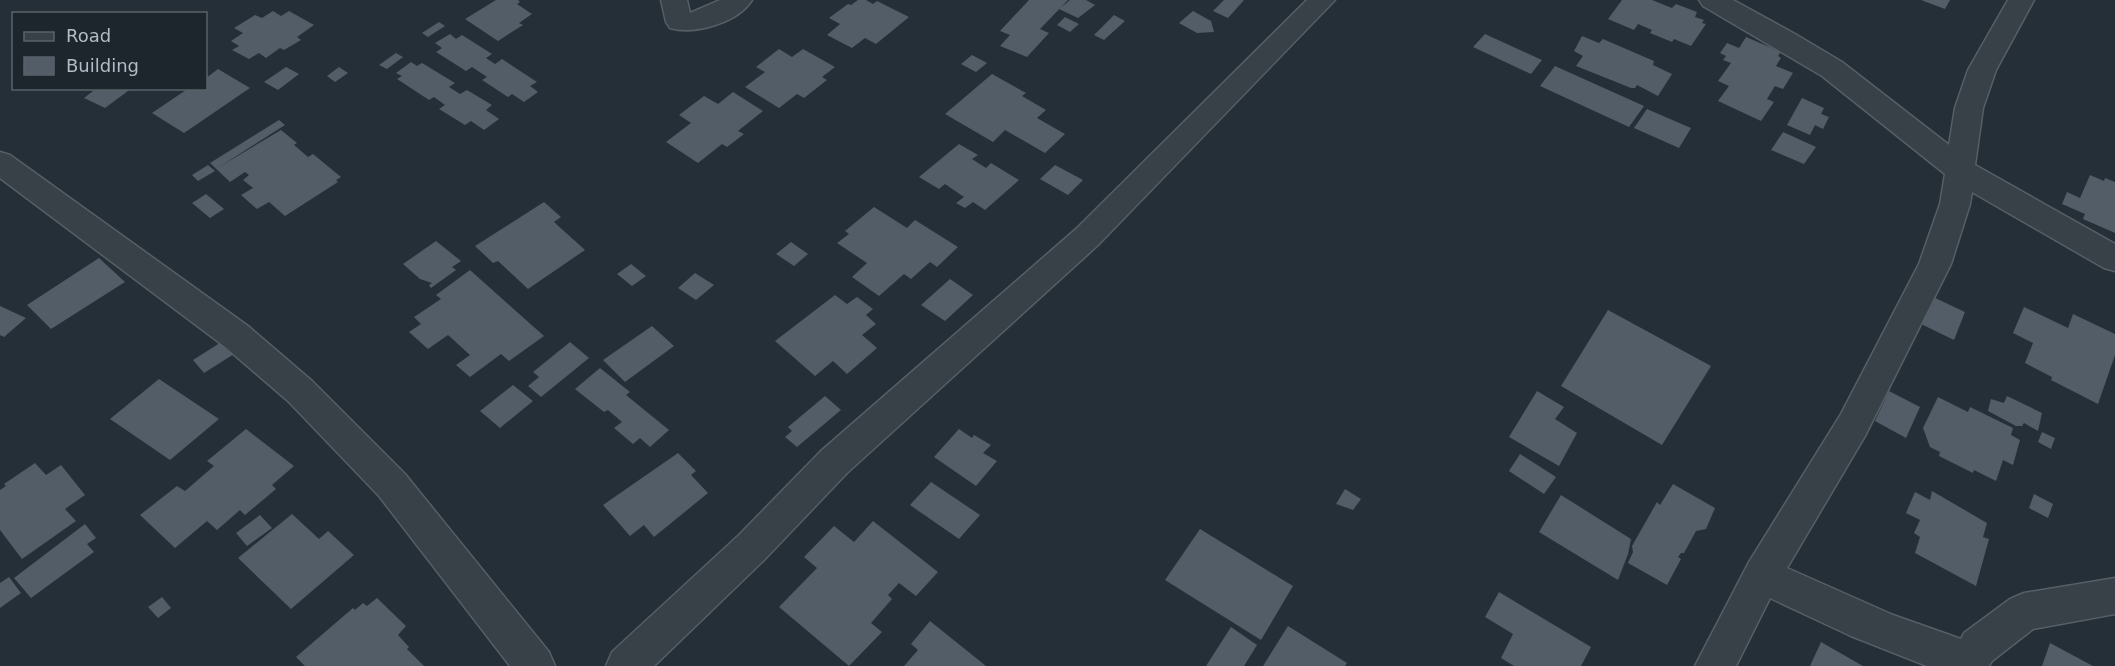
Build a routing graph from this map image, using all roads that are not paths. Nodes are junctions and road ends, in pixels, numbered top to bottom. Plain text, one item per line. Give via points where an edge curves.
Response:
1 (674, 0) edge
2 (739, 0) edge
3 (1322, 0) edge
4 (1712, 0) edge
5 (2020, 0) edge
6 (0, 163) edge
7 (1960, 170) junction
8 (2115, 259) edge
9 (1761, 574) junction
10 (2115, 596) edge
11 (535, 666) edge
12 (626, 666) edge
13 (1715, 666) edge

1 - 2 street via 679,22 687,23
3 - 12 street via 1087,237 834,462 752,547
4 - 7 street via 1832,69
5 - 7 street via 1982,70 1969,108
6 - 11 street via 236,336 300,391 392,485
7 - 8 street
7 - 9 street via 1955,204 1935,264 1853,425
9 - 10 street via 1924,648 1971,661 1978,647 2024,612
9 - 13 street

